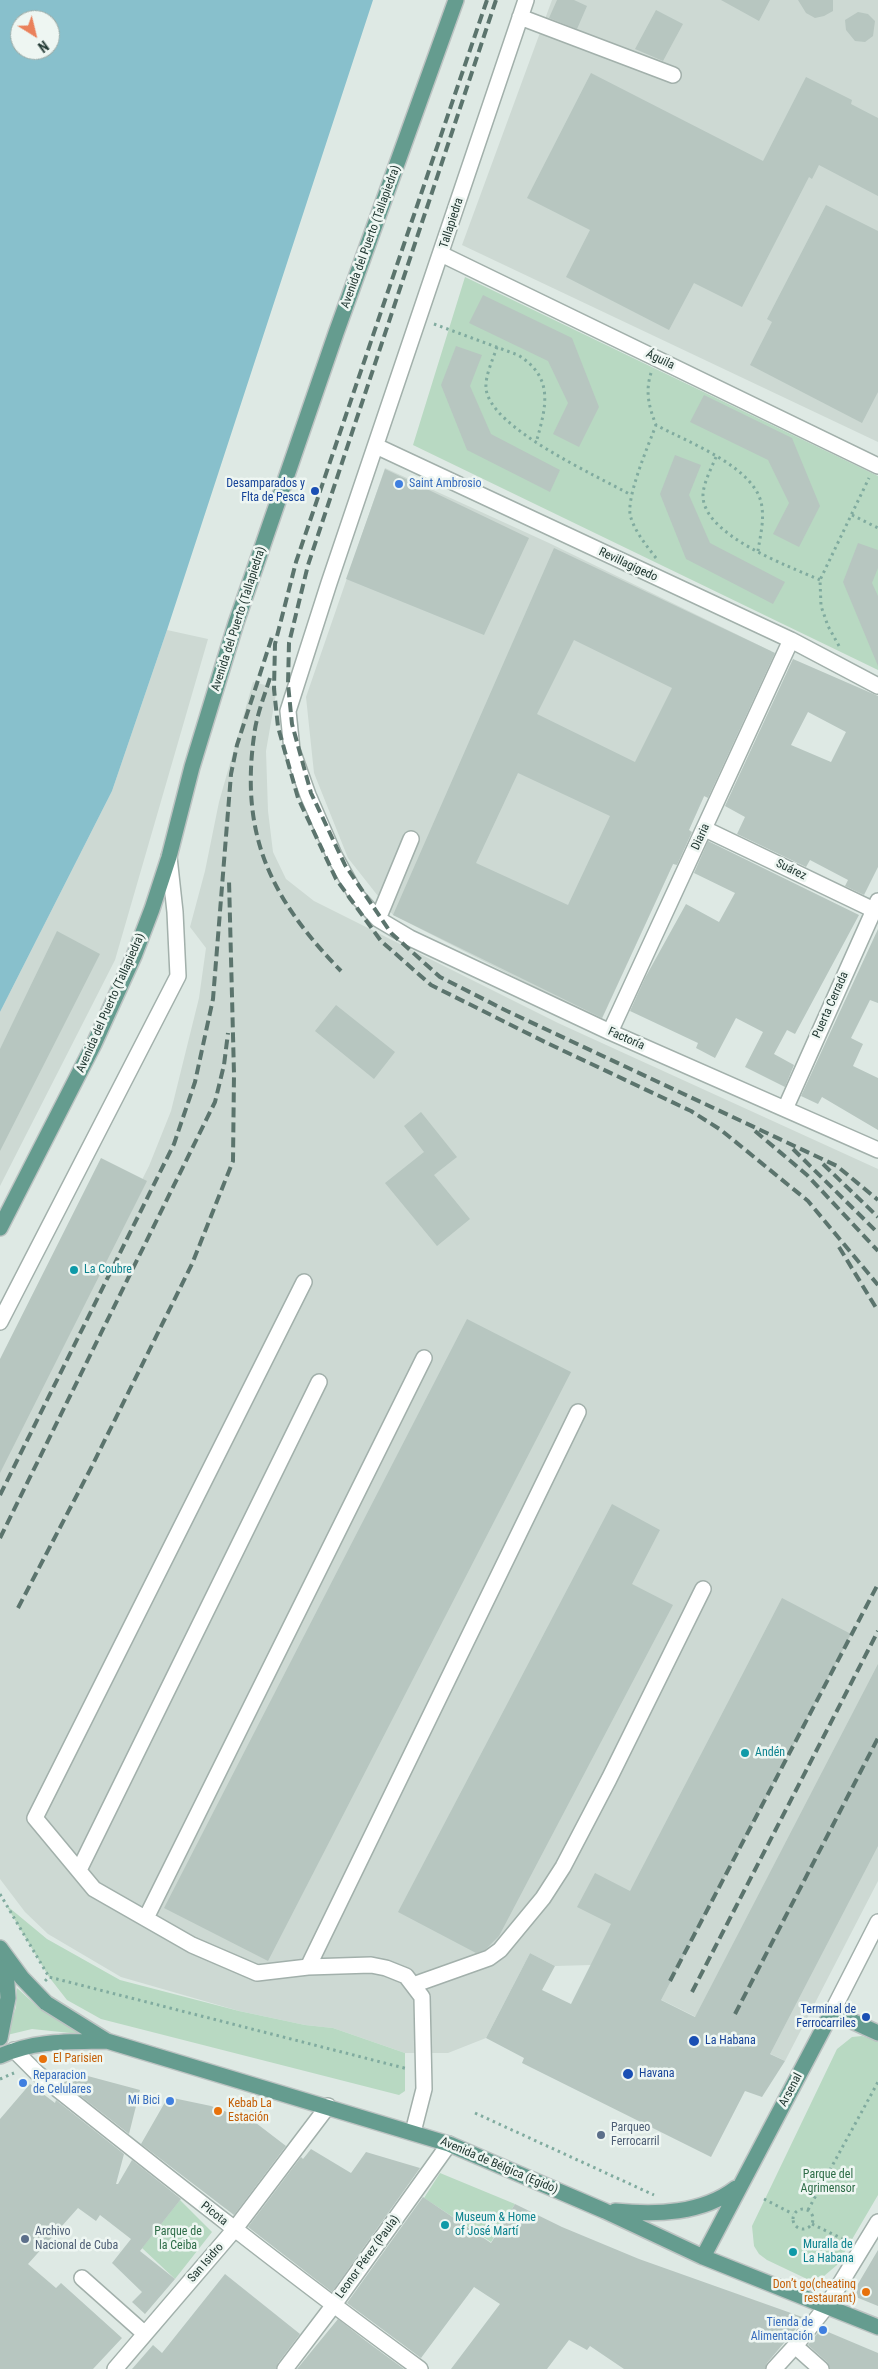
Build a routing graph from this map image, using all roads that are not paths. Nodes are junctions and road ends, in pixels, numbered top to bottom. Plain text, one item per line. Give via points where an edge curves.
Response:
1 (456, 0) edge
2 (526, 0) edge
3 (520, 17) junction
4 (673, 75) dead end
5 (441, 254) junction
6 (376, 446) junction
7 (877, 465) edge
8 (791, 640) junction
9 (878, 686) edge
10 (705, 829) junction
11 (411, 839) dead end
12 (169, 856) junction
13 (877, 907) edge
14 (378, 919) junction
15 (610, 1032) junction
16 (785, 1109) junction
17 (878, 1150) edge
18 (0, 1228) edge
19 (304, 1282) dead end
20 (0, 1322) edge
21 (424, 1358) dead end
22 (319, 1382) dead end
23 (578, 1412) dead end
24 (703, 1589) dead end
25 (79, 1870) junction
26 (146, 1918) junction
27 (878, 1922) edge
28 (2, 1951) edge
29 (308, 1967) junction
30 (413, 1985) junction
31 (832, 2012) junction
32 (878, 2033) edge
33 (0, 2038) edge
34 (107, 2042) junction
35 (7, 2053) edge
36 (328, 2106) junction
37 (413, 2132) junction
38 (449, 2144) junction
39 (740, 2186) junction
40 (605, 2211) junction
41 (878, 2222) edge
42 (234, 2230) junction
43 (703, 2257) junction
44 (82, 2278) dead end
45 (333, 2306) junction
46 (826, 2307) junction
47 (878, 2327) edge
48 (145, 2334) junction
49 (795, 2346) junction
50 (114, 2369) edge
51 (285, 2369) edge
52 (420, 2369) edge
53 (774, 2369) edge
54 (821, 2369) edge

1 - 12 main road, Avenida del Puerto (Tallapiedra) via 236,623
2 - 3 street, Tallapiedra
3 - 4 street
3 - 5 street, Tallapiedra
5 - 6 street, Tallapiedra
5 - 7 street, Águila
6 - 8 street, Revillagigedo
6 - 14 street, Factoría via 288,711 292,750 308,795 334,855 356,895
8 - 9 street, Revillagigedo
8 - 10 street, Diaria
10 - 13 street, Suárez
10 - 15 street, Diaria
11 - 14 street
12 - 18 main road, Avenida del Puerto (Tallapiedra) via 127,972
12 - 20 street via 178,976
13 - 16 street, Puerta Cerrada
14 - 15 street, Factoría via 410,938
15 - 16 street, Factoría
16 - 17 street, Factoría
19 - 25 street via 35,1818
21 - 26 street
22 - 25 street
23 - 29 street
24 - 30 street via 605,1788 564,1867 543,1898 500,1950 489,1958
25 - 26 street via 94,1889
26 - 29 street via 192,1944 256,1973
27 - 31 street, Arsenal
28 - 33 main road via 8,1998
28 - 34 main road, Avenida de Bélgica (Egido) via 34,1991 58,2012
29 - 30 street via 371,1964 406,1976
30 - 37 street via 422,1997 424,2074 424,2089
31 - 32 main road
31 - 39 main road, Arsenal
34 - 35 main road, Avenida de Bélgica (Egido) via 41,2043
34 - 36 main road, Avenida de Bélgica (Egido)
35 - 42 street, Picota
36 - 37 main road, Avenida de Bélgica (Egido)
36 - 42 street, San Isidro
37 - 38 main road, Avenida de Bélgica (Egido)
38 - 40 main road, Avenida de Bélgica (Egido)
38 - 45 street, Leonor Pérez (Paula)
39 - 40 main road via 722,2199 666,2213
39 - 43 main road, Arsenal
40 - 43 main road, Avenida de Bélgica (Egido)
41 - 46 street
42 - 45 street, Picota
42 - 48 street, San Isidro
43 - 46 main road, Avenida de Bélgica (Egido)
44 - 48 street
45 - 51 street, Leonor Pérez (Paula)
45 - 52 street, Picota
46 - 47 main road, Avenida de Bélgica (Egido)
46 - 49 street
48 - 50 street, San Isidro
49 - 53 street
49 - 54 street

